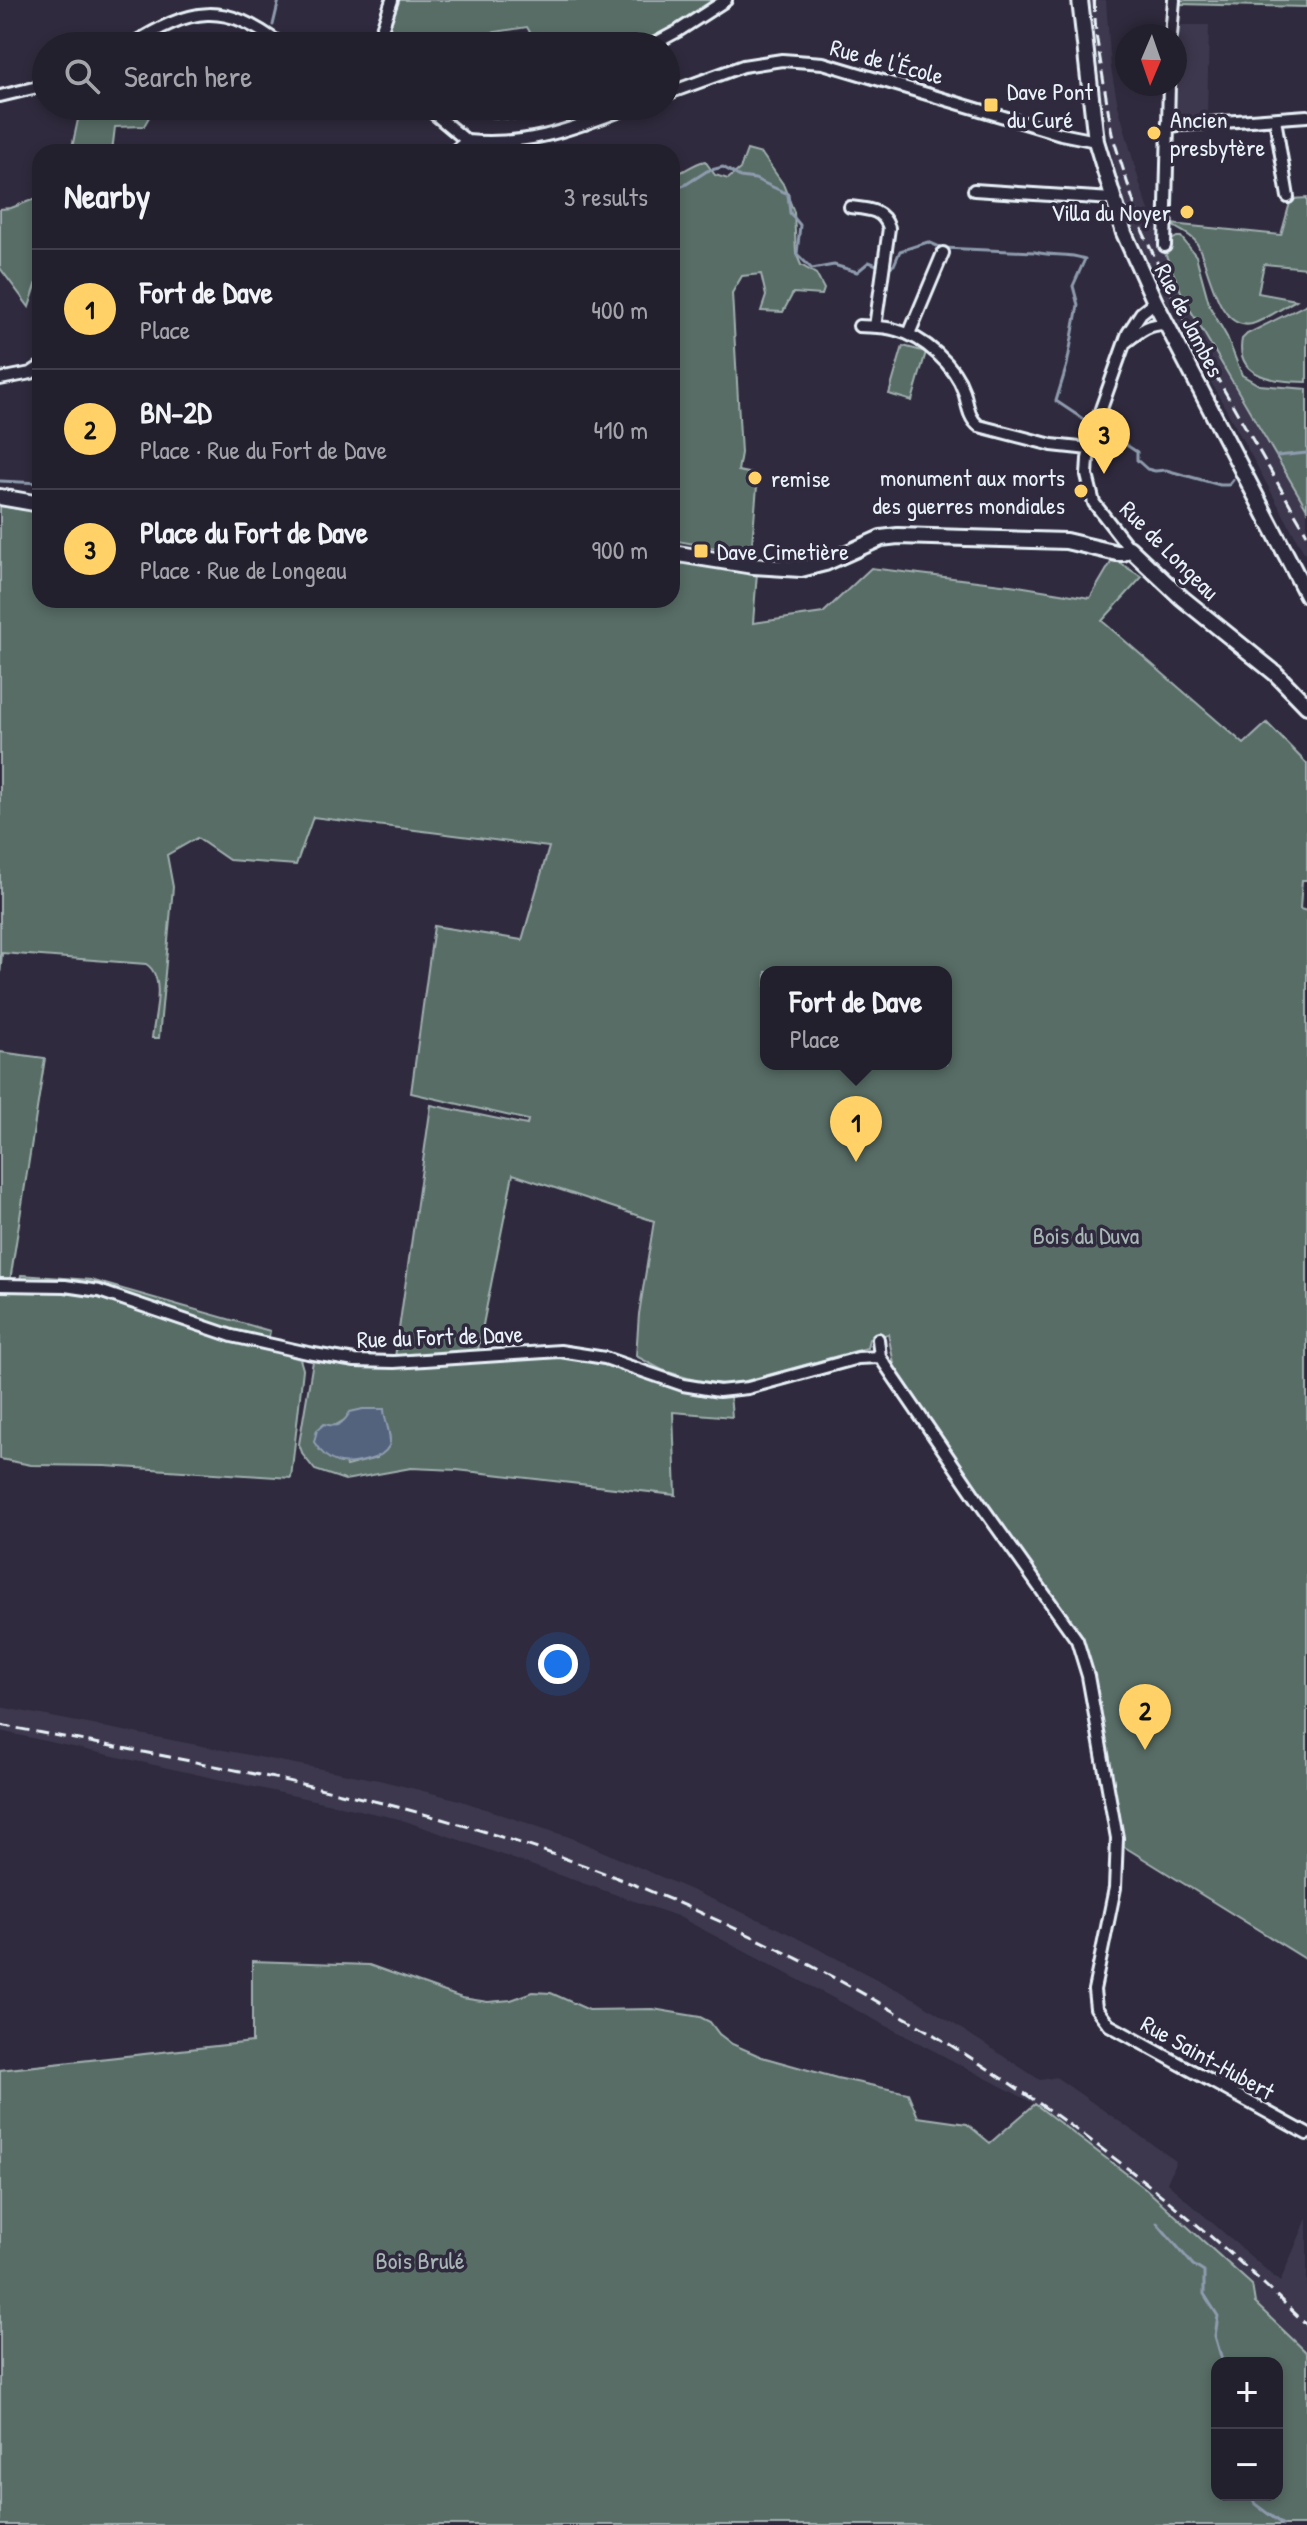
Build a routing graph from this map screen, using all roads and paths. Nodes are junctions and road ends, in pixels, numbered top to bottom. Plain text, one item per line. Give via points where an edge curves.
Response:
1 (392, 0) edge
2 (726, 0) edge
3 (1080, 0) edge
4 (1174, 0) edge
5 (1172, 24) edge
6 (153, 32) edge
7 (267, 32) edge
8 (380, 32) edge
9 (676, 32) edge
10 (32, 88) edge
11 (680, 89) edge
12 (0, 96) edge
13 (1168, 96) edge
14 (1307, 116) edge
15 (1275, 119) junction
16 (442, 120) edge
17 (586, 120) edge
18 (596, 120) edge
19 (585, 124) junction
20 (1167, 126) junction
21 (467, 141) junction
22 (1096, 141) junction
23 (463, 144) edge
24 (974, 190) dead end
25 (1288, 197) dead end
26 (1112, 199) junction
27 (850, 207) dead end
28 (1165, 246) dead end
29 (943, 253) dead end
30 (1155, 302) junction
31 (1168, 324) junction
32 (859, 326) dead end
33 (875, 327) junction
34 (909, 334) junction
35 (1126, 342) junction
36 (32, 374) edge
37 (0, 379) edge
38 (1089, 449) junction
39 (0, 497) edge
40 (32, 503) edge
41 (1129, 548) junction
42 (680, 554) edge
43 (1307, 595) edge
44 (1307, 706) edge
45 (0, 1285) edge
46 (878, 1339) dead end
47 (880, 1357) junction
48 (1307, 2134) edge

1 - 8 street
2 - 9 street
3 - 22 street, Rue de Jambes
4 - 5 street
6 - 7 street via 188,12 217,9 239,12
10 - 12 street
11 - 22 street, Rue de l'École via 743,66 782,60 823,63
13 - 20 street
14 - 15 street
15 - 20 street
15 - 25 street
16 - 21 street
17 - 19 street
18 - 19 street
19 - 21 street via 521,141
20 - 28 street
21 - 23 street
22 - 26 street, Rue de Jambes
24 - 26 street
26 - 30 street, Rue de Jambes
27 - 33 street via 884,216 889,233
29 - 34 street
30 - 31 street, Rue de Jambes
30 - 35 street, Rue de Longeau via 1134,323
31 - 35 street via 1144,327
31 - 43 street, Rue de Jambes
32 - 33 street
33 - 34 street
34 - 38 street via 955,373 979,426
35 - 38 street, Rue de Longeau
36 - 37 street
38 - 41 street, Rue de Longeau via 1087,475 1094,503
39 - 40 street
41 - 42 street via 1117,553 1066,541 889,536 817,566 791,570
41 - 44 street, Rue de Longeau
45 - 47 street, Rue du Fort de Dave via 99,1291 232,1336 365,1362 560,1351 605,1358 683,1385 719,1391
46 - 47 street
47 - 48 street, Rue Saint-Hubert via 1077,1640 1117,1838 1115,1888 1096,1973 1096,2008 1109,2025

